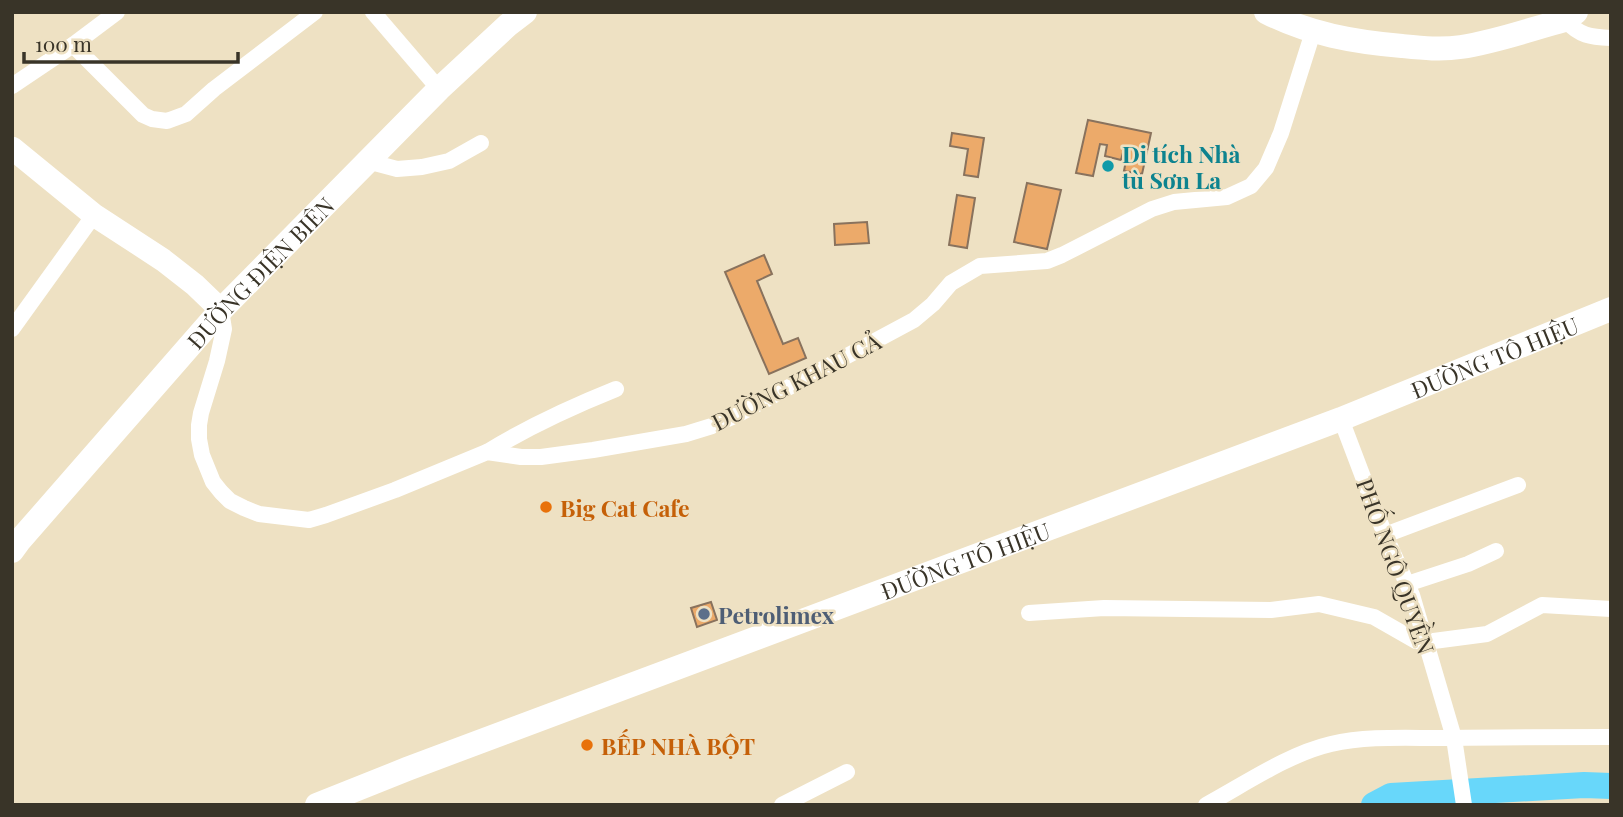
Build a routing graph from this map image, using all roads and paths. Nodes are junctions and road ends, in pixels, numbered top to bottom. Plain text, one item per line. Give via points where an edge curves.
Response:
1 (117, 12) edge
2 (315, 12) edge
3 (373, 12) edge
4 (525, 12) edge
5 (1266, 12) edge
6 (1571, 16) edge
7 (1313, 32) junction
8 (1611, 38) edge
9 (74, 45) junction
10 (12, 86) edge
11 (439, 89) junction
12 (481, 143) dead end
13 (12, 148) edge
14 (366, 161) junction
15 (94, 215) junction
16 (1611, 309) edge
17 (221, 310) junction
18 (12, 329) edge
19 (616, 388) dead end
20 (1340, 419) junction
21 (487, 452) junction
22 (1518, 485) dead end
23 (1385, 534) junction
24 (12, 551) edge
25 (1496, 551) dead end
26 (1407, 584) junction
27 (1611, 609) edge
28 (1030, 613) dead end
29 (1426, 642) junction
30 (1611, 737) edge
31 (1454, 738) junction
32 (847, 772) dead end
33 (788, 804) edge
34 (317, 805) edge
35 (1206, 805) edge
36 (1464, 805) edge

1 - 9 street
2 - 9 street via 186,114 167,121 143,115
3 - 11 street
4 - 11 main road, ĐƯỜNG ĐIỆN BIÊN
5 - 7 main road
6 - 7 main road via 1482,43 1436,49
6 - 8 street via 1575,31
7 - 21 street, ĐƯỜNG KHAU CẢ via 1281,133 1266,168 1251,186 1227,197 1152,209 1046,261 980,266 951,283 914,320 712,426 541,457
9 - 10 street
11 - 14 main road, ĐƯỜNG ĐIỆN BIÊN
12 - 14 street via 449,162 422,167 397,169
13 - 15 street
14 - 17 main road, ĐƯỜNG ĐIỆN BIÊN
15 - 17 street via 163,260
15 - 18 street
16 - 20 main road, ĐƯỜNG TÔ HIỆU
17 - 21 street via 224,329 201,413 199,439 213,482 244,509 309,520
17 - 24 main road, ĐƯỜNG ĐIỆN BIÊN
19 - 21 street
20 - 23 street, PHỐ NGÔ QUYỀN
20 - 34 main road, ĐƯỜNG TÔ HIỆU
22 - 23 street
23 - 26 street, PHỐ NGÔ QUYỀN
25 - 26 street
26 - 29 street, PHỐ NGÔ QUYỀN
27 - 29 street via 1542,605 1487,634
28 - 29 street via 1104,608 1271,610 1320,604 1374,617
29 - 31 street, PHỐ NGÔ QUYỀN
30 - 31 street
31 - 35 street via 1380,738 1332,744 1280,764
31 - 36 street, PHỐ NGÔ QUYỀN
32 - 33 street

